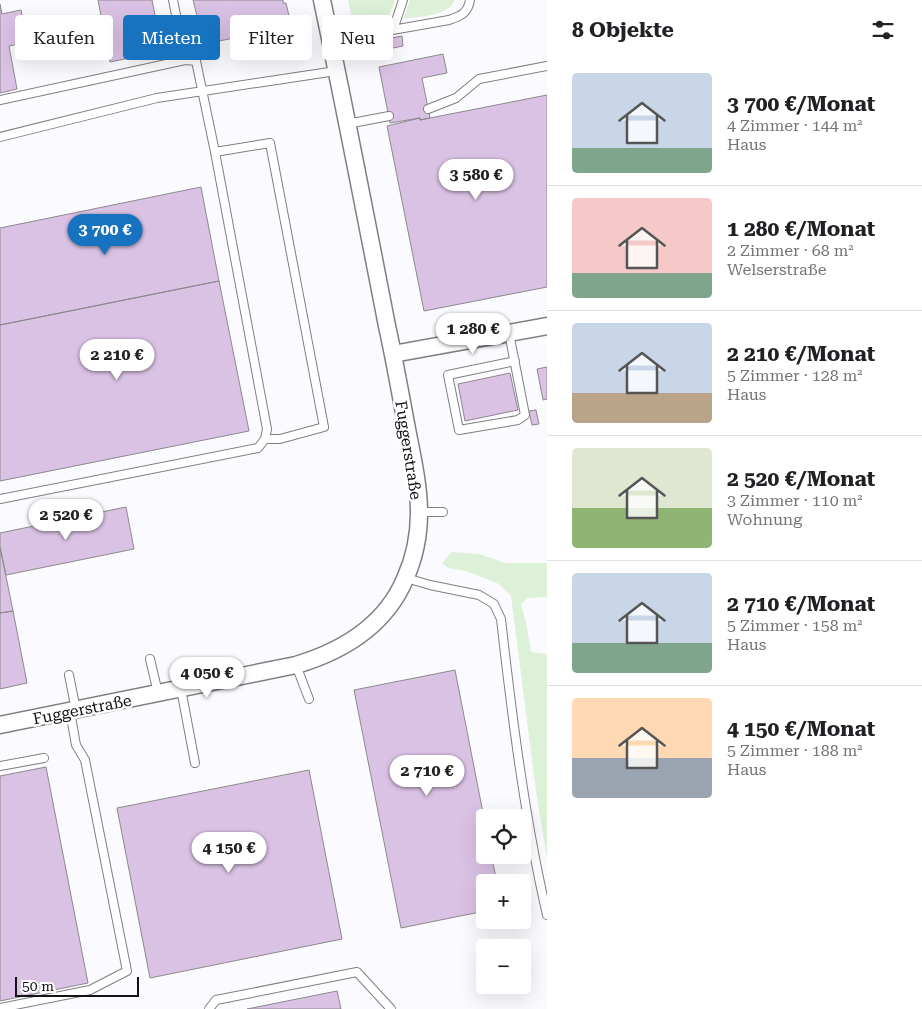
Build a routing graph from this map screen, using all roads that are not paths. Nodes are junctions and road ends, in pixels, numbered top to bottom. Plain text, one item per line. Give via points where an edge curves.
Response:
1 (173, 0) edge
2 (322, 0) edge
3 (403, 0) edge
4 (470, 0) edge
5 (176, 15) edge
6 (325, 15) edge
7 (393, 30) joint
8 (185, 60) joint
9 (334, 60) edge
10 (547, 66) edge
11 (336, 71) junction
12 (203, 91) junction
13 (0, 100) edge
14 (428, 109) dead end
15 (389, 116) dead end
16 (347, 124) junction
17 (0, 136) edge
18 (215, 152) junction
19 (547, 326) edge
20 (509, 333) junction
21 (393, 354) junction
22 (515, 361) junction
23 (265, 439) junction
24 (0, 499) edge
25 (419, 512) junction
26 (443, 512) dead end
27 (406, 578) junction
28 (150, 659) dead end
29 (296, 665) junction
30 (69, 675) dead end
31 (180, 689) junction
32 (158, 693) junction
33 (309, 699) dead end
34 (73, 711) junction
35 (0, 725) edge
36 (44, 758) dead end
37 (195, 763) dead end
38 (0, 766) edge
39 (547, 915) edge
40 (0, 1008) edge
41 (209, 1009) edge
42 (391, 1009) edge

1 - 5 lane
2 - 6 street, Fuggerstraße
3 - 7 lane
4 - 7 lane via 462,16
8 - 12 lane via 196,61
8 - 13 lane
9 - 11 street, Fuggerstraße
10 - 14 lane via 479,79 456,98
11 - 12 lane
11 - 16 street, Fuggerstraße
12 - 17 lane via 157,98
12 - 18 lane
15 - 16 lane
16 - 21 street, Fuggerstraße
18 - 23 lane via 267,429
18 - 23 lane via 270,143 324,427 280,439
19 - 20 street
20 - 21 street
20 - 22 lane
21 - 25 street, Fuggerstraße via 417,482
22 - 22 lane via 525,414 518,420 459,430 448,375
23 - 24 lane via 258,448
25 - 26 lane
25 - 27 street, Fuggerstraße via 418,532
27 - 29 street, Fuggerstraße via 396,598 352,642
27 - 39 lane via 479,595 494,604 502,619 515,728
28 - 32 lane
29 - 31 street, Fuggerstraße
29 - 33 lane
30 - 34 lane
31 - 32 street, Fuggerstraße
31 - 37 lane
32 - 34 street, Fuggerstraße
34 - 35 street, Fuggerstraße
34 - 40 lane via 76,745 85,760 127,971 90,990
36 - 38 lane
41 - 42 lane via 216,1000 357,972

